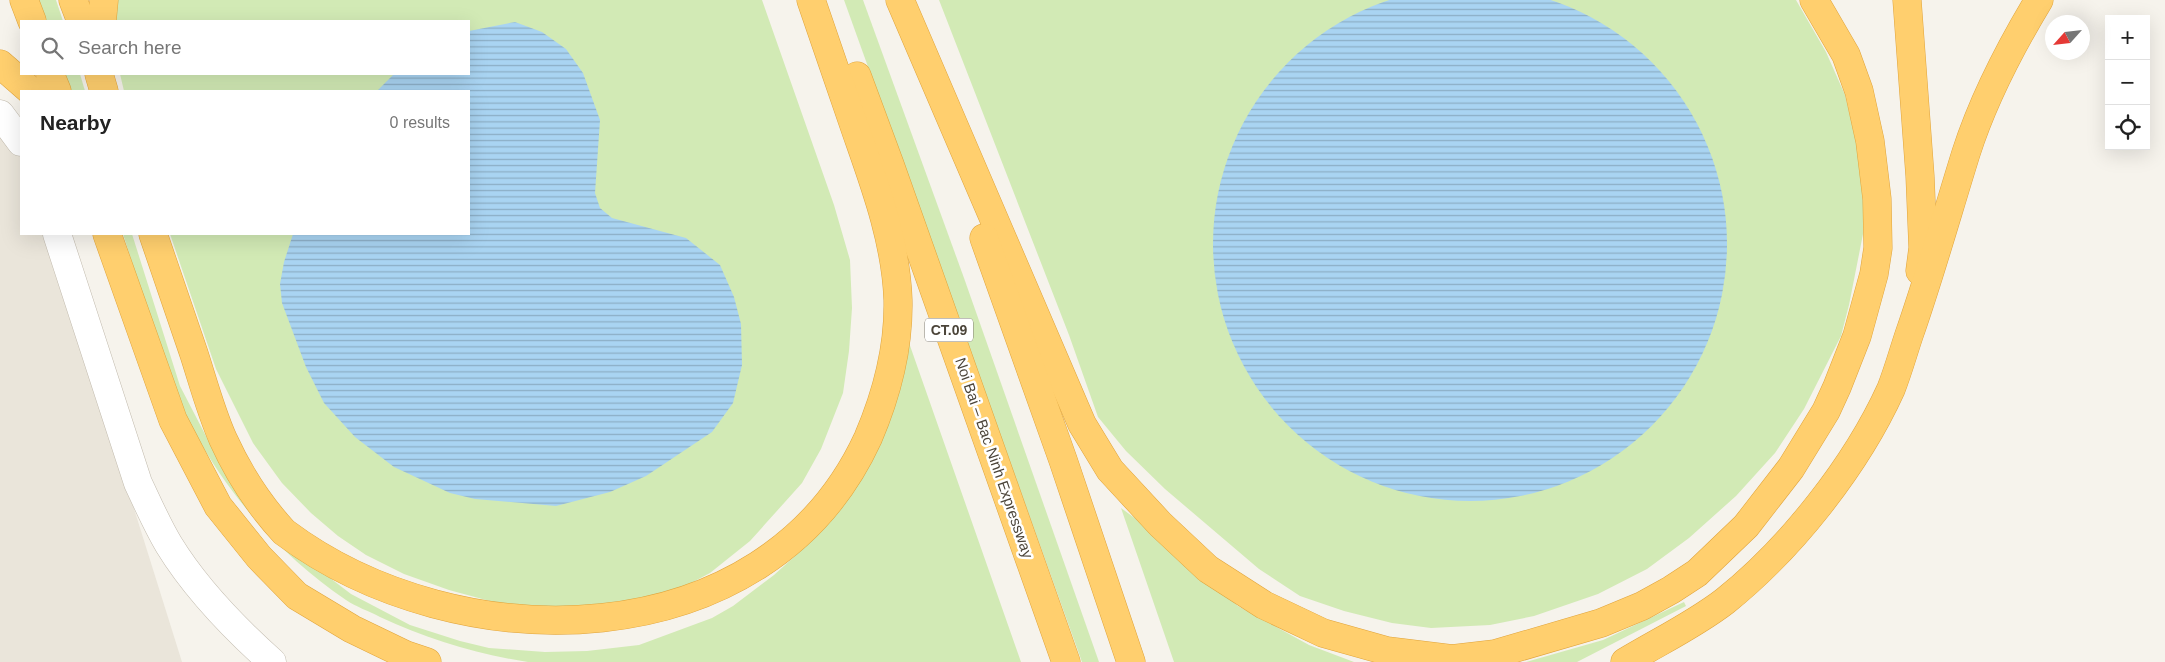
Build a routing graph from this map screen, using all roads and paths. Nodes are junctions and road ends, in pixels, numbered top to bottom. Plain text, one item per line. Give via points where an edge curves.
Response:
1 (24, 0) edge
2 (73, 0) edge
3 (104, 0) edge
4 (811, 0) edge
5 (828, 0) edge
6 (893, 0) edge
7 (900, 0) edge
8 (1814, 0) edge
9 (1907, 0) edge
10 (2040, 0) edge
11 (32, 20) edge
12 (81, 20) edge
13 (102, 20) edge
14 (0, 64) edge
15 (50, 75) edge
16 (98, 75) edge
17 (113, 75) edge
18 (30, 90) edge
19 (57, 90) edge
20 (104, 90) edge
21 (116, 90) edge
22 (0, 114) edge
23 (20, 141) edge
24 (57, 235) edge
25 (107, 235) edge
26 (153, 235) edge
27 (1915, 320) junction
28 (413, 622) dead end
29 (651, 633) dead end
30 (272, 662) edge
31 (427, 662) edge
32 (1066, 662) edge
33 (1131, 662) edge
34 (1625, 662) edge

1 - 11 highway
2 - 12 highway
3 - 13 highway
4 - 29 highway via 878,192 893,251 898,303 892,360 878,414 856,465 825,512 788,554 744,589 695,617
5 - 32 highway, Noi Bai – Bac Ninh Expressway / CT.09 via 890,165
6 - 33 highway via 949,140
7 - 8 highway via 1082,424 1110,470 1208,569 1264,605 1323,633 1386,651 1452,659 1496,654 1566,634 1642,606 1697,573 1746,526 1791,468 1826,411 1857,336 1874,274 1878,248 1877,209 1870,141 1858,91 1846,55
9 - 27 highway via 1923,248
10 - 27 highway via 1998,74 1967,152
14 - 18 highway
15 - 19 highway
16 - 20 highway
17 - 21 highway
22 - 23 street
24 - 30 street via 138,483 157,522 191,576 248,641
25 - 31 highway via 173,420 218,506 259,557 298,596 352,629
26 - 28 highway via 222,438 249,487 284,532 324,570 370,602
27 - 34 highway via 1891,387 1873,425 1822,500 1784,546 1724,602

